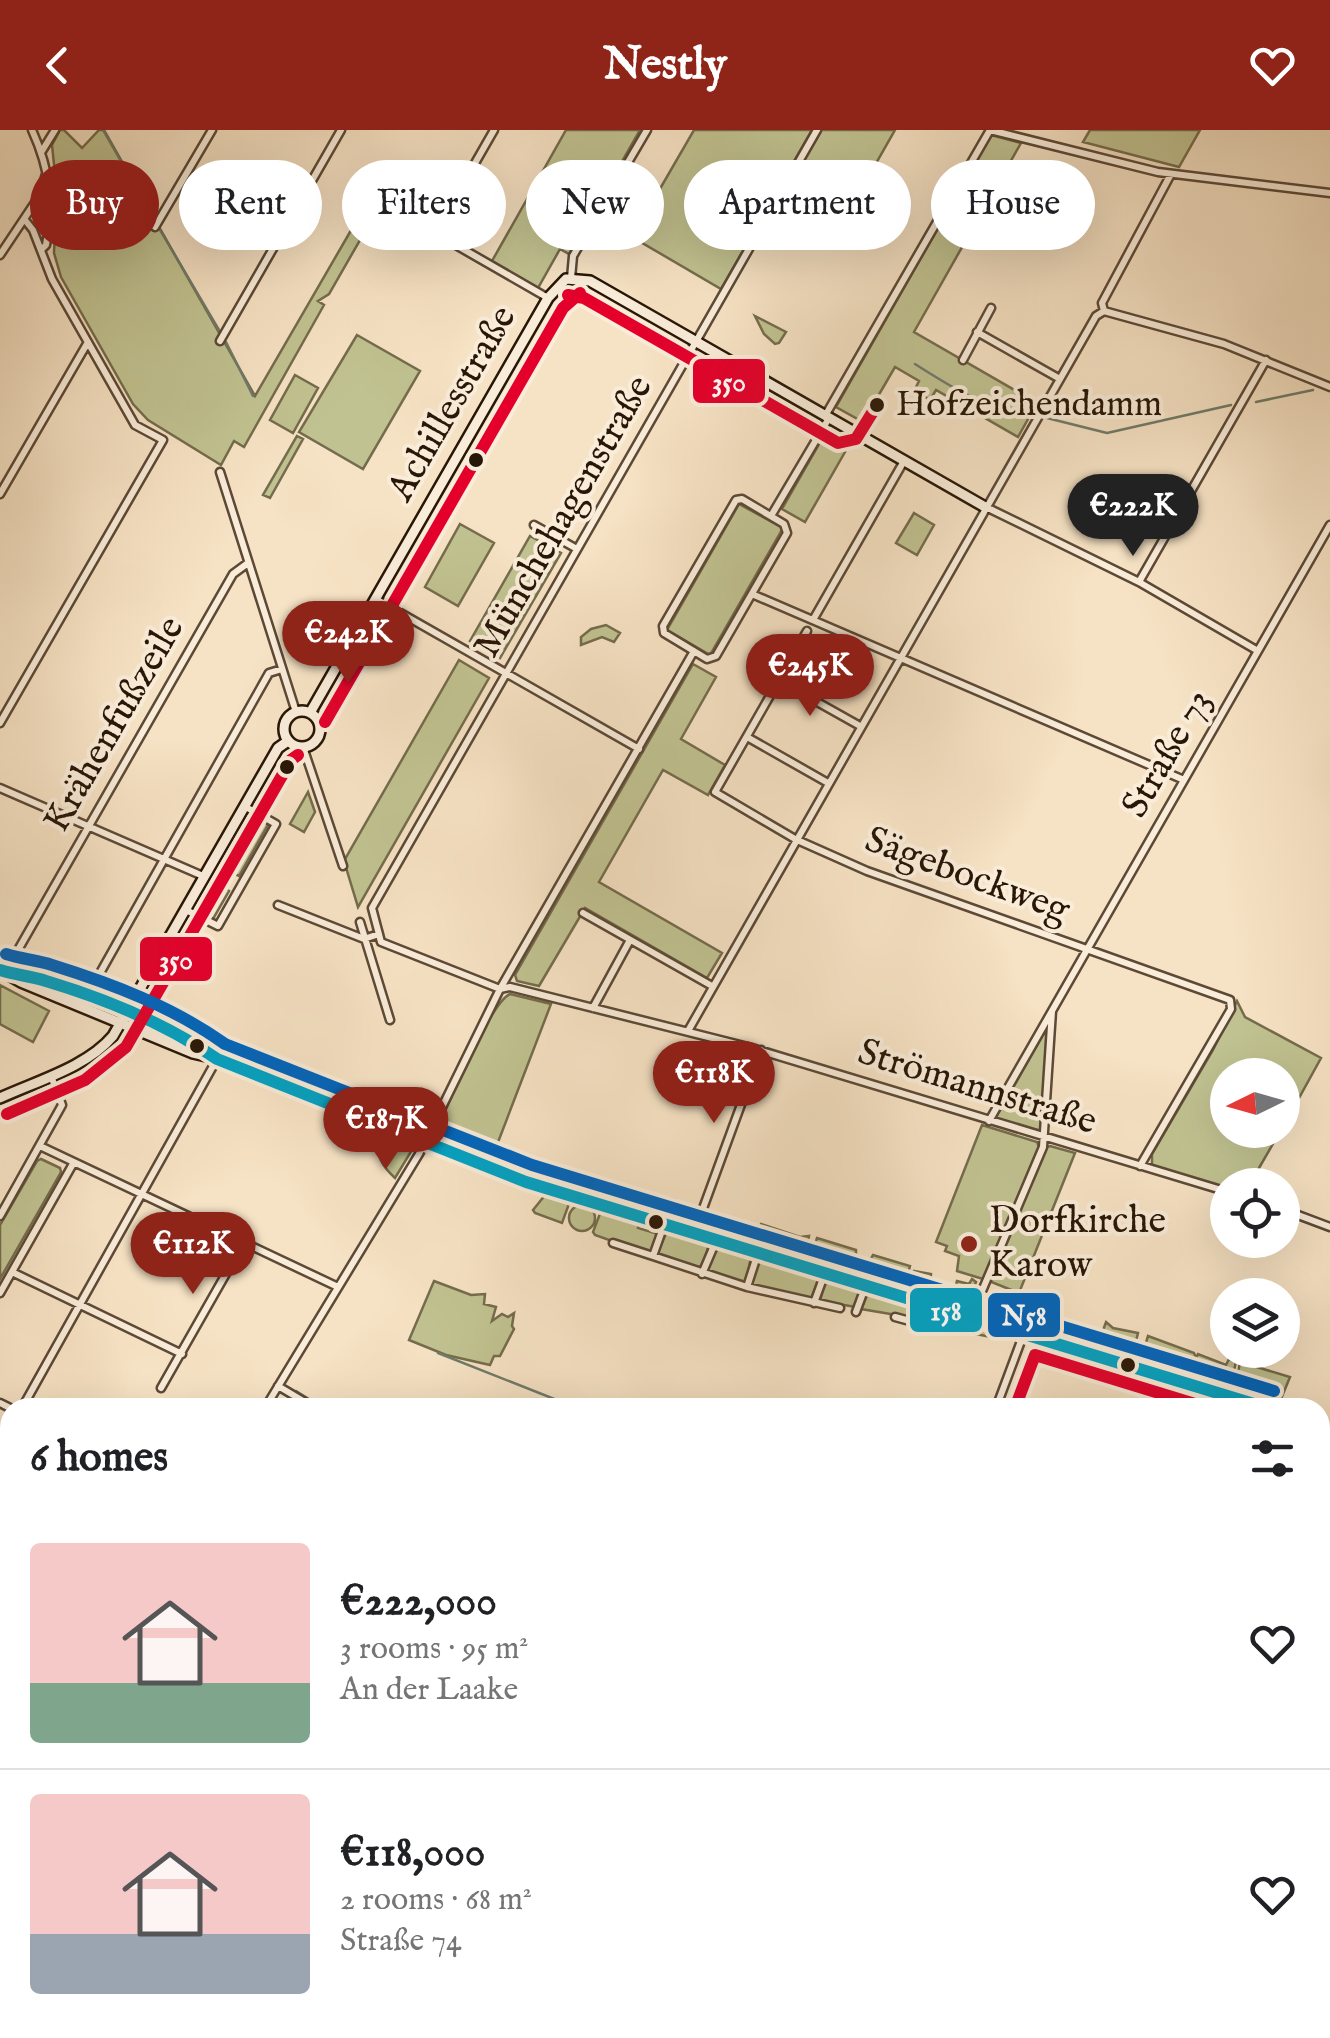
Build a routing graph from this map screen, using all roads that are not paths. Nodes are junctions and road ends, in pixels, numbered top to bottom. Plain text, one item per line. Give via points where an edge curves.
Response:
1 (32, 130) edge
2 (55, 130) edge
3 (212, 130) edge
4 (341, 130) edge
5 (494, 130) edge
6 (647, 130) edge
7 (818, 130) edge
8 (990, 130) edge
9 (42, 152) junction
10 (44, 160) edge
11 (1171, 174) junction
12 (1330, 193) edge
13 (30, 212) edge
14 (25, 220) junction
15 (159, 220) edge
16 (30, 226) edge
17 (40, 250) edge
18 (0, 254) edge
19 (571, 278) junction
20 (548, 298) junction
21 (991, 308) dead end
22 (1104, 311) junction
23 (977, 332) junction
24 (220, 341) dead end
25 (88, 342) junction
26 (696, 342) junction
27 (963, 360) dead end
28 (1266, 360) junction
29 (1060, 379) junction
30 (1330, 387) edge
31 (827, 417) junction
32 (904, 460) junction
33 (220, 472) dead end
34 (0, 494) edge
35 (986, 507) junction
36 (771, 516) junction
37 (534, 525) dead end
38 (1330, 525) edge
39 (578, 549) junction
40 (248, 563) junction
41 (1139, 582) junction
42 (752, 594) junction
43 (376, 599) junction
44 (813, 620) junction
45 (806, 631) dead end
46 (694, 651) junction
47 (1258, 652) junction
48 (900, 657) junction
49 (282, 668) junction
50 (506, 673) junction
51 (778, 680) junction
52 (296, 712) junction
53 (310, 712) junction
54 (0, 723) edge
55 (860, 726) junction
56 (746, 736) junction
57 (288, 741) junction
58 (304, 747) junction
59 (639, 749) junction
60 (1184, 780) junction
61 (828, 783) junction
62 (0, 788) edge
63 (244, 806) junction
64 (89, 826) junction
65 (796, 839) junction
66 (162, 859) junction
67 (343, 866) dead end
68 (203, 876) junction
69 (278, 905) dead end
70 (184, 910) junction
71 (583, 913) dead end
72 (360, 922) dead end
73 (379, 934) junction
74 (364, 938) junction
75 (630, 940) junction
76 (1087, 950) junction
77 (4, 972) edge
78 (95, 982) dead end
79 (712, 986) junction
80 (500, 989) junction
81 (592, 1008) junction
82 (1052, 1010) junction
83 (129, 1012) junction
84 (390, 1020) dead end
85 (121, 1023) junction
86 (688, 1031) junction
87 (761, 1050) junction
88 (216, 1058) junction
89 (50, 1074) junction
90 (0, 1098) edge
91 (989, 1121) junction
92 (1045, 1138) junction
93 (425, 1142) junction
94 (40, 1146) junction
95 (74, 1162) junction
96 (1140, 1167) junction
97 (1210, 1187) edge
98 (143, 1195) junction
99 (0, 1216) edge
100 (1300, 1216) edge
101 (664, 1224) junction
102 (1330, 1228) edge
103 (694, 1234) junction
104 (716, 1241) junction
105 (244, 1242) junction
106 (613, 1243) dead end
107 (758, 1253) junction
108 (653, 1256) junction
109 (12, 1272) junction
110 (825, 1273) junction
111 (702, 1274) junction
112 (866, 1285) junction
113 (338, 1287) junction
114 (747, 1287) junction
115 (0, 1293) edge
116 (814, 1303) junction
117 (926, 1303) junction
118 (80, 1304) junction
119 (840, 1308) dead end
120 (856, 1312) dead end
121 (895, 1317) dead end
122 (971, 1317) junction
123 (920, 1324) junction
124 (932, 1327) dead end
125 (1024, 1333) junction
126 (182, 1354) junction
127 (278, 1386) junction
128 (161, 1388) dead end
129 (28, 1398) edge
130 (270, 1398) edge
131 (298, 1398) edge
132 (1000, 1398) edge
133 (1237, 1398) edge

1 - 9 street
2 - 9 street
3 - 15 street
4 - 24 street
5 - 20 street via 434,233
6 - 19 street, Achillesstraße via 574,256
7 - 26 street, Münchehagenstraße
8 - 11 street
8 - 31 street
9 - 10 street
11 - 12 street
11 - 22 street via 1102,303
13 - 14 street
14 - 16 street
14 - 18 street
17 - 25 street
19 - 20 main road, Achillesstraße
19 - 26 main road via 590,281
20 - 43 main road, Achillesstraße
21 - 23 street
22 - 28 street
22 - 29 street
23 - 27 street
23 - 29 street
25 - 34 street
25 - 54 street via 136,425 162,440
26 - 31 main road
26 - 39 street, Münchehagenstraße
28 - 30 street
28 - 41 street
29 - 35 street
31 - 32 main road
31 - 36 street
32 - 35 main road
32 - 44 street
33 - 40 street
35 - 41 street
35 - 48 street
36 - 42 street via 786,532
36 - 46 street via 736,500 664,626 664,633
37 - 39 street
38 - 47 street, Straße 73
39 - 50 street, Münchehagenstraße
40 - 49 street
40 - 64 street, Krähenfußzeile via 233,574
41 - 47 street
42 - 44 street
42 - 46 street via 716,656 706,659
43 - 50 street
43 - 53 main road, Achillesstraße
44 - 48 street
45 - 51 street
46 - 59 street
47 - 60 street, Straße 73
48 - 55 street
48 - 60 street
49 - 52 street
49 - 66 street via 268,674
50 - 59 street
50 - 73 street, Münchehagenstraße via 372,908
51 - 55 street
51 - 56 street
52 - 53 main road
52 - 57 main road via 285,721
53 - 58 main road via 320,730
55 - 61 street
56 - 61 street
56 - 65 street, Sägebockweg via 715,792
57 - 58 main road
57 - 63 main road
58 - 67 street
59 - 80 street
60 - 76 street, Straße 73
61 - 65 street
62 - 64 street
63 - 68 main road
63 - 70 street via 276,824 242,886 218,926
64 - 66 street
64 - 77 street, Krähenfußzeile
65 - 76 street, Sägebockweg
65 - 79 street
66 - 68 street
66 - 78 street
68 - 70 main road
69 - 74 street
70 - 83 main road
71 - 75 street
72 - 74 street
73 - 74 street
73 - 80 street, Strömannstraße via 386,947
74 - 84 street
75 - 79 street
75 - 81 street
76 - 82 street, Straße 73
76 - 96 street, Sägebockweg via 1226,997 1231,1008
77 - 83 main road
77 - 85 main road
79 - 86 street
80 - 81 street, Strömannstraße
80 - 93 street
81 - 86 street, Strömannstraße
82 - 91 street, Straße 73
82 - 92 street, Straße 73
83 - 85 main road
83 - 88 main road
85 - 88 main road
85 - 89 main road via 102,1049
86 - 87 street, Strömannstraße
87 - 91 street, Strömannstraße
87 - 103 street
88 - 93 main road
88 - 98 street
89 - 90 main road
89 - 94 street via 62,1105
91 - 92 street, Strömannstraße
92 - 96 street, Strömannstraße
92 - 122 street, Straße 73
93 - 101 main road via 526,1182
93 - 113 street
94 - 95 street
94 - 99 street
95 - 98 street
95 - 109 street
96 - 97 street, Strömannstraße
98 - 105 street
98 - 118 street
100 - 102 street
101 - 103 main road
101 - 108 street
103 - 104 main road
104 - 107 main road
104 - 111 street
105 - 113 street
105 - 126 street
106 - 108 street
107 - 110 main road
107 - 114 street
108 - 111 street
109 - 115 street
109 - 118 street
110 - 112 main road
110 - 116 street
111 - 114 street
112 - 117 main road
112 - 120 street
113 - 127 street
114 - 116 street
116 - 119 street
117 - 122 main road
117 - 123 street
118 - 126 street
118 - 129 street
121 - 123 street
122 - 125 main road
123 - 124 street
125 - 132 street
125 - 133 main road
126 - 128 street
127 - 130 street
127 - 131 street

